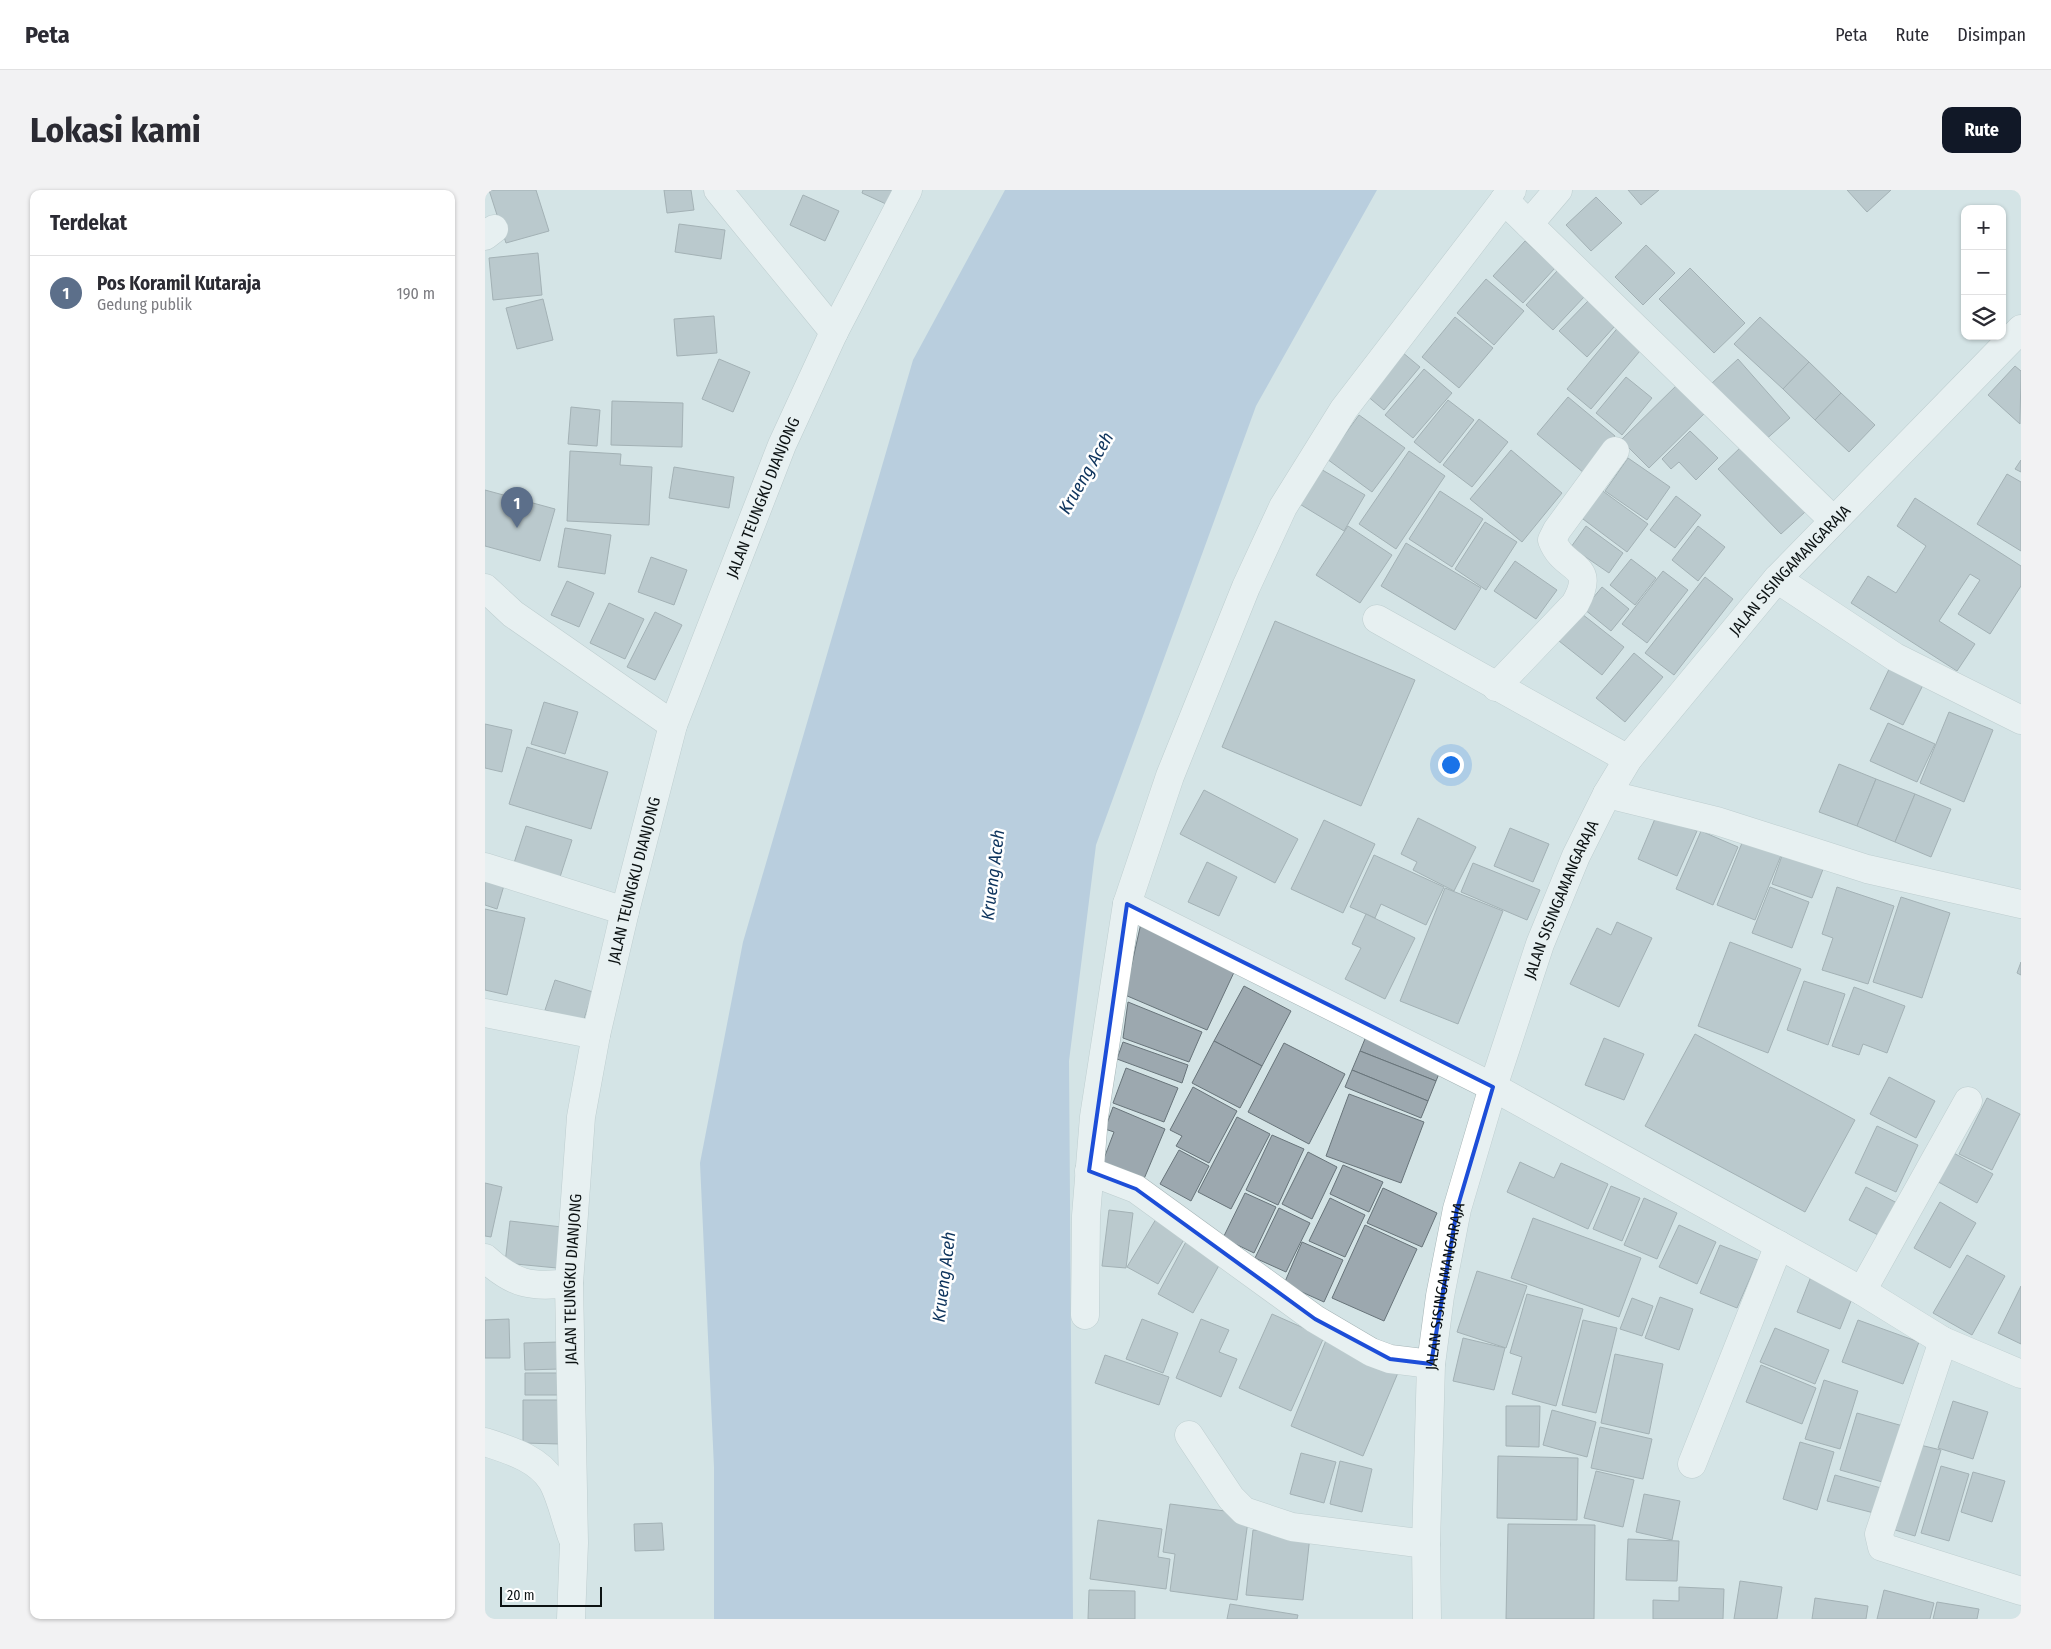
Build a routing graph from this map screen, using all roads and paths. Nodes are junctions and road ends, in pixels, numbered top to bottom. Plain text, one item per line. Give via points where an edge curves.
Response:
1 (717, 190) edge
2 (908, 190) edge
3 (1558, 190) edge
4 (1508, 195) edge
5 (1529, 224) junction
6 (2021, 329) edge
7 (834, 332) junction
8 (1615, 451) dead end
9 (1833, 520) junction
10 (1777, 579) junction
11 (485, 588) edge
12 (1377, 619) dead end
13 (1496, 686) junction
14 (2021, 720) edge
15 (673, 725) junction
16 (1628, 759) junction
17 (1607, 794) junction
18 (485, 867) edge
19 (1127, 904) junction
20 (2021, 904) edge
21 (625, 911) junction
22 (485, 1013) edge
23 (596, 1035) junction
24 (1493, 1087) junction
25 (1968, 1101) dead end
26 (1089, 1171) junction
27 (1779, 1245) junction
28 (485, 1258) edge
29 (569, 1283) junction
30 (1862, 1292) junction
31 (1085, 1315) dead end
32 (1943, 1340) junction
33 (1431, 1364) junction
34 (2021, 1374) edge
35 (1189, 1435) dead end
36 (485, 1442) edge
37 (1692, 1464) dead end
38 (574, 1543) junction
39 (1425, 1544) junction
40 (2021, 1591) edge
41 (571, 1619) edge
42 (1427, 1619) edge

1 - 7 street
2 - 7 street, JALAN TEUNGKU DIANJONG
3 - 5 street
4 - 5 street
4 - 19 street via 1344,409 1283,507 1170,776
5 - 9 street
6 - 9 street, JALAN SISINGAMANGARAJA
7 - 15 street, JALAN TEUNGKU DIANJONG via 782,445
8 - 13 street via 1551,540 1555,550 1581,573 1584,580 1575,604
9 - 10 street, JALAN SISINGAMANGARAJA
10 - 14 street via 1895,657
10 - 16 street, JALAN SISINGAMANGARAJA
11 - 15 street via 513,614
12 - 13 street
13 - 16 street
15 - 21 street, JALAN TEUNGKU DIANJONG
16 - 17 street, JALAN SISINGAMANGARAJA
17 - 20 street via 1717,821 1867,869
17 - 24 street, JALAN SISINGAMANGARAJA via 1576,856 1540,944
18 - 21 street
19 - 24 street
19 - 26 street via 1094,1117
21 - 23 street, JALAN TEUNGKU DIANJONG
22 - 23 street
23 - 29 street, JALAN TEUNGKU DIANJONG via 581,1117
24 - 27 street
24 - 33 street, JALAN SISINGAMANGARAJA via 1457,1209
25 - 30 street
26 - 31 street
26 - 33 street via 1136,1189 1315,1319 1371,1352 1390,1359
27 - 30 street
27 - 37 street
28 - 29 street via 519,1282
29 - 38 street, JALAN TEUNGKU DIANJONG
30 - 32 street
32 - 34 street
32 - 40 street via 1879,1534 1882,1547
33 - 39 street, JALAN SISINGAMANGARAJA
35 - 39 street via 1231,1498 1244,1511 1292,1526
36 - 38 street via 526,1458 541,1468 552,1482
38 - 41 street, JALAN TEUNGKU DIANJONG
39 - 42 street, JALAN SISINGAMANGARAJA

